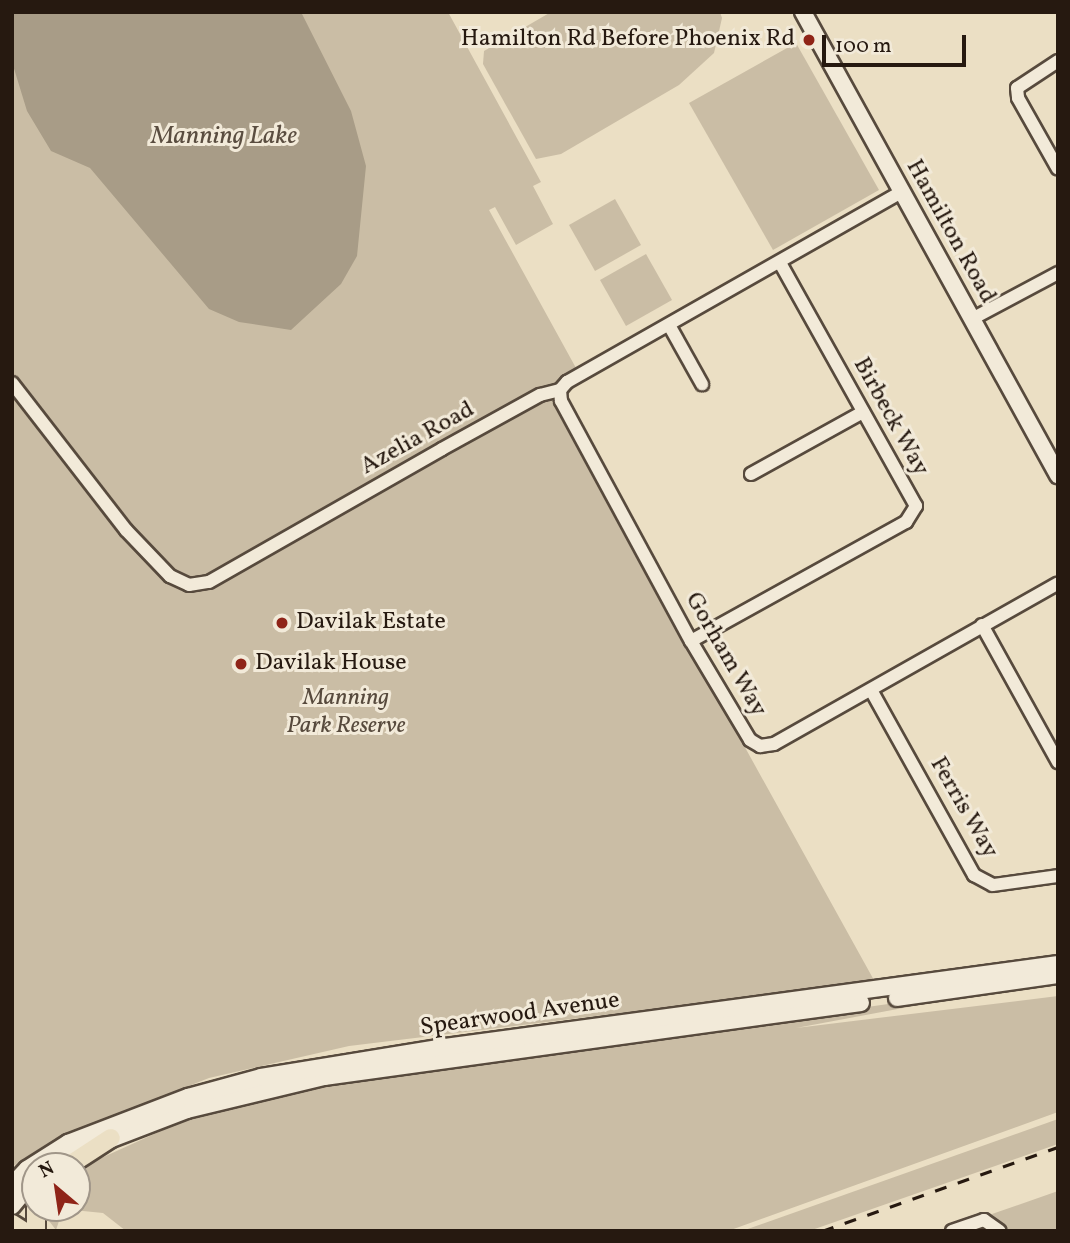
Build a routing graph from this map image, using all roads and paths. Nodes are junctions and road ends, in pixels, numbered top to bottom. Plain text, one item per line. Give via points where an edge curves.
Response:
1 (803, 12) edge
2 (1058, 61) edge
3 (1058, 169) edge
4 (902, 192) junction
5 (780, 262) junction
6 (1058, 273) edge
7 (972, 318) junction
8 (668, 325) junction
9 (12, 383) edge
10 (702, 384) dead end
11 (560, 390) junction
12 (863, 412) junction
13 (751, 474) dead end
14 (1058, 475) edge
15 (1058, 583) edge
16 (982, 625) junction
17 (691, 641) junction
18 (871, 690) junction
19 (1058, 762) edge
20 (1058, 877) edge
21 (1058, 964) edge
22 (1058, 975) edge
23 (111, 1138) junction
24 (81, 1152) edge
25 (90, 1152) edge
26 (12, 1185) edge
27 (12, 1224) edge
28 (23, 1231) edge
29 (952, 1231) edge
30 (1000, 1231) edge

1 - 4 main road, Hamilton Road
2 - 3 street via 1017,88 1018,98
4 - 5 street, Azelia Road
4 - 7 main road, Hamilton Road
5 - 8 street, Azelia Road
5 - 12 street, Birbeck Way
6 - 7 street
7 - 14 main road, Hamilton Road
8 - 10 street
8 - 11 street, Azelia Road via 566,382
9 - 11 street, Azelia Road via 126,530 170,576 189,585 209,582 540,395
11 - 17 street, Gorham Way via 561,401
12 - 13 street
12 - 17 street, Birbeck Way via 916,506 906,522
15 - 16 street, Gorham Way
16 - 18 street, Gorham Way
16 - 19 street
17 - 18 street, Gorham Way via 750,740 760,746 774,744
18 - 20 street, Ferris Way via 974,875 993,885
21 - 26 main road, Spearwood Avenue via 445,1047 261,1077 188,1097 68,1143 27,1168
22 - 23 main road, Spearwood Avenue via 324,1077 187,1110
23 - 24 main road, Spearwood Avenue
23 - 25 main road
27 - 28 main road
29 - 30 street via 984,1220

